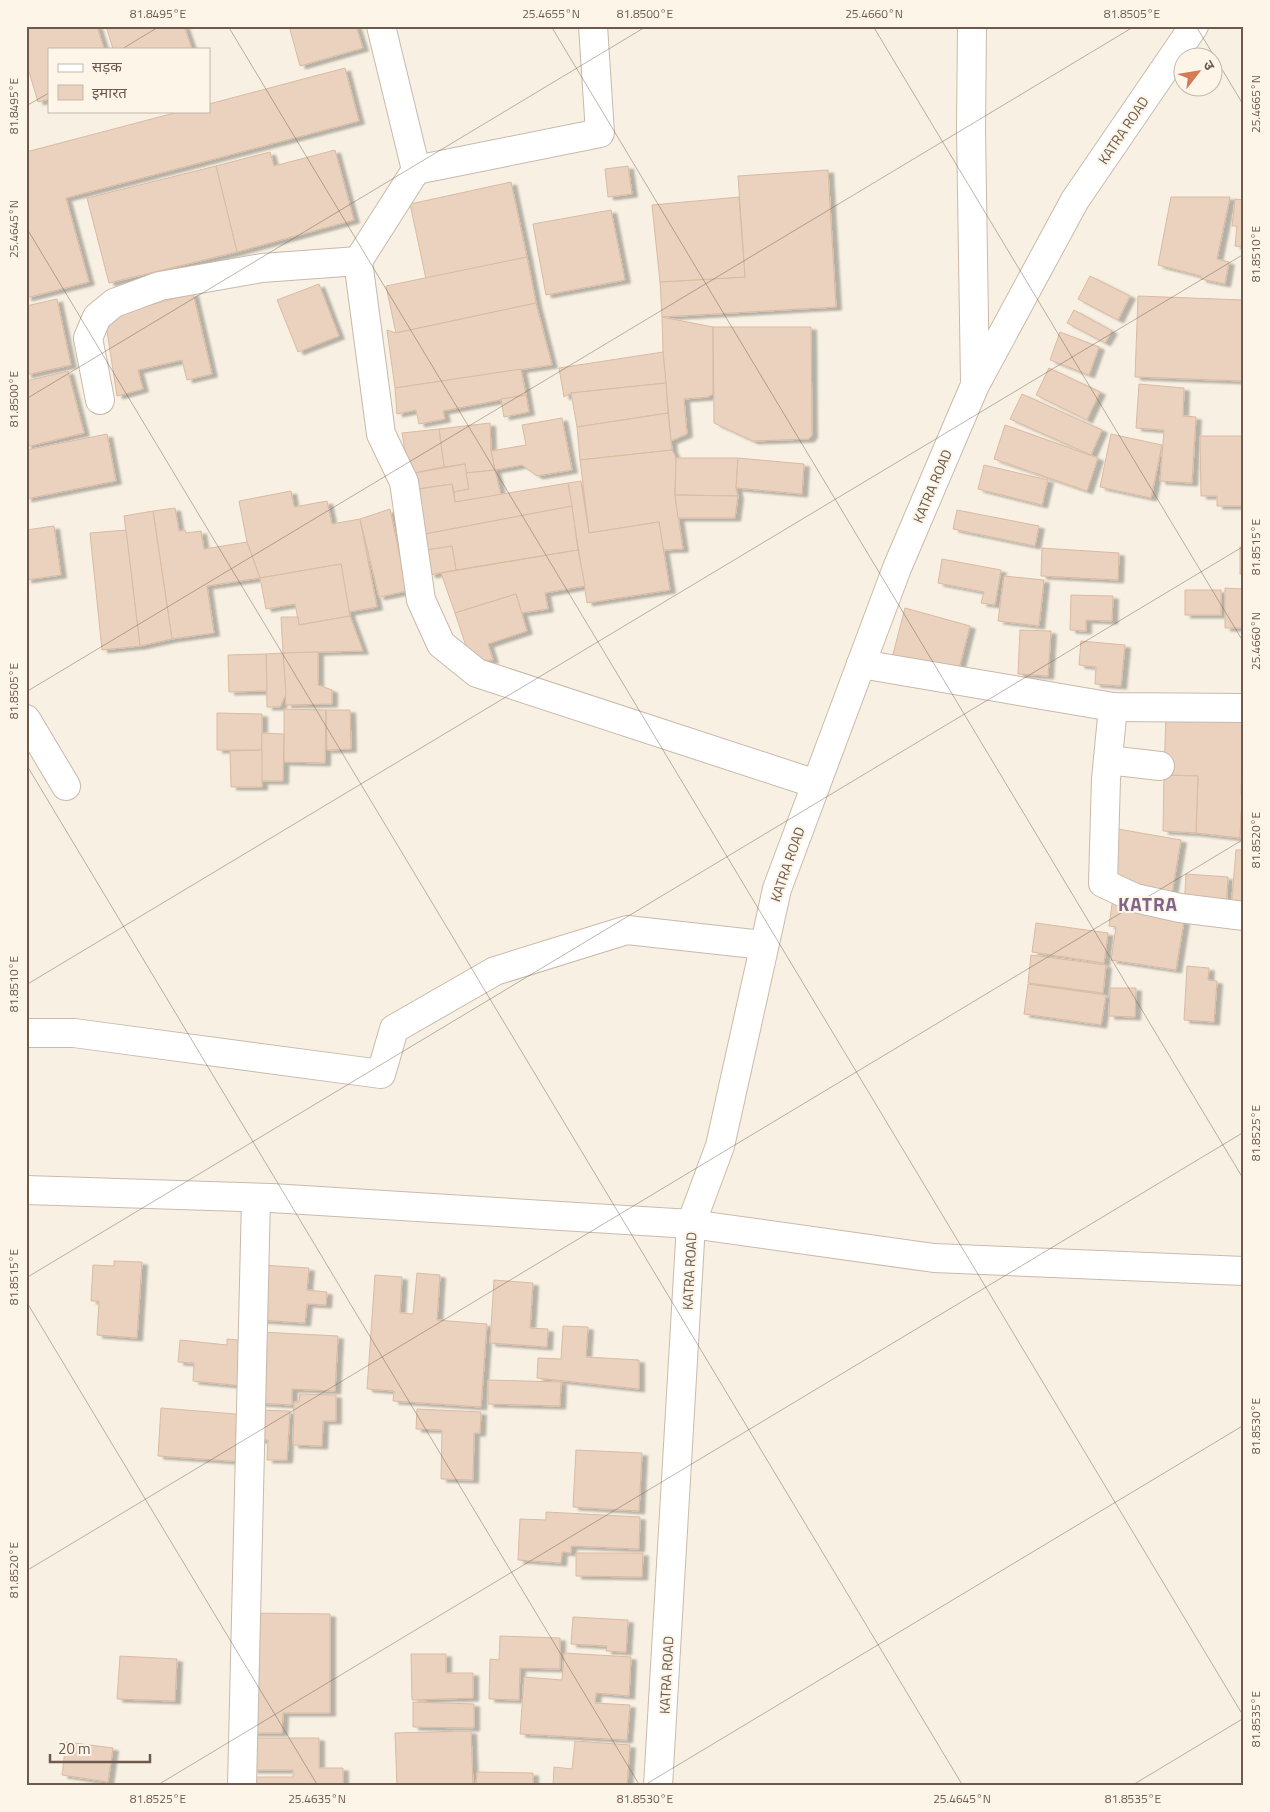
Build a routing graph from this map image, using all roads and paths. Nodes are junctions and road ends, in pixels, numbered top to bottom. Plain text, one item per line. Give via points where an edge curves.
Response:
1 (381, 26) edge
2 (593, 26) edge
3 (972, 26) edge
4 (1194, 26) edge
5 (416, 170) junction
6 (358, 261) junction
7 (975, 384) junction
8 (100, 400) dead end
9 (861, 664) junction
10 (1113, 707) junction
11 (1244, 708) edge
12 (26, 719) edge
13 (1108, 760) junction
14 (1160, 766) dead end
15 (816, 784) junction
16 (66, 786) dead end
17 (1244, 916) edge
18 (764, 945) junction
19 (26, 1033) edge
20 (26, 1190) edge
21 (256, 1199) junction
22 (691, 1224) junction
23 (1244, 1271) edge
24 (242, 1786) edge
25 (658, 1786) edge

1 - 5 street
2 - 5 street via 600,134
3 - 7 street
4 - 7 street, KATRA ROAD via 1075,200
5 - 6 street
6 - 8 street via 262,268 178,282 114,303 98,317 88,338
6 - 15 street via 381,434 404,482 420,600 441,644 477,673
7 - 9 street, KATRA ROAD via 897,568
9 - 10 street
9 - 15 street, KATRA ROAD
10 - 11 street
10 - 13 street
12 - 16 street
13 - 14 street
13 - 17 street via 1103,883 1135,898 1180,908
15 - 18 street, KATRA ROAD via 777,889
18 - 19 street via 627,930 495,971 394,1029 381,1074 74,1032
18 - 22 street, KATRA ROAD via 720,1146
20 - 21 street
21 - 22 street
21 - 24 street
22 - 23 street via 934,1258
22 - 25 street, KATRA ROAD

